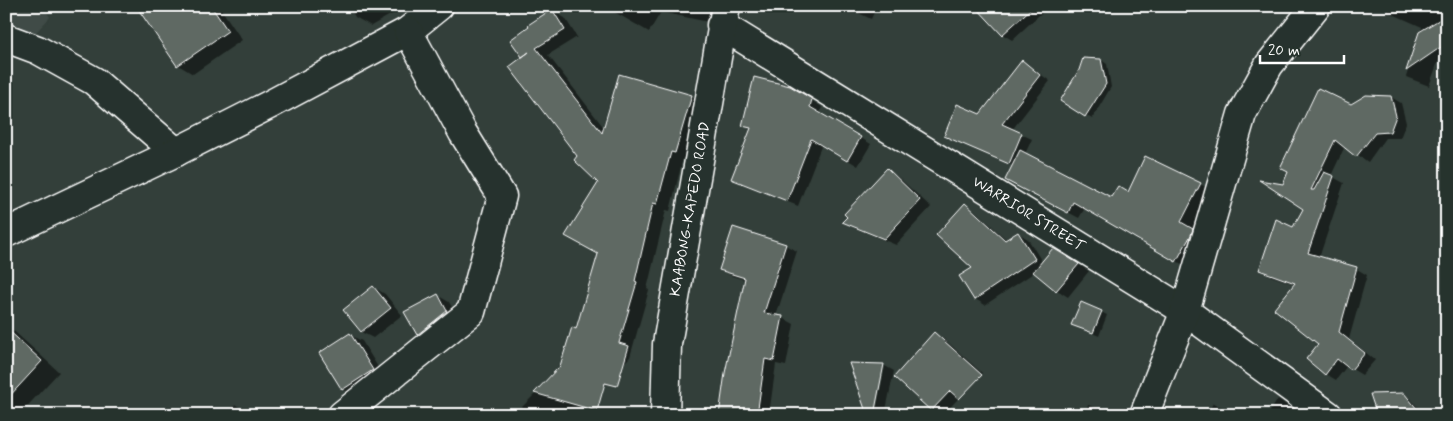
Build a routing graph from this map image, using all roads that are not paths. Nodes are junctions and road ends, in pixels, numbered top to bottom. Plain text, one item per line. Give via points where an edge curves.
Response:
1 (440, 6) edge
2 (1316, 6) edge
3 (724, 16) edge
4 (408, 31) junction
5 (6, 38) edge
6 (176, 152) junction
7 (6, 233) edge
8 (1185, 311) junction
9 (342, 415) edge
10 (665, 415) edge
11 (1144, 415) edge
12 (1328, 415) edge

1 - 4 street
2 - 8 street via 1270,65 1242,114
3 - 8 street, WARRIOR STREET
3 - 10 street, KAABONG-KAPEDO ROAD via 667,344
4 - 6 street
4 - 9 street via 463,133 502,196 472,312
5 - 6 street via 38,50 94,81
6 - 7 street
8 - 11 street
8 - 12 street, WARRIOR STREET

